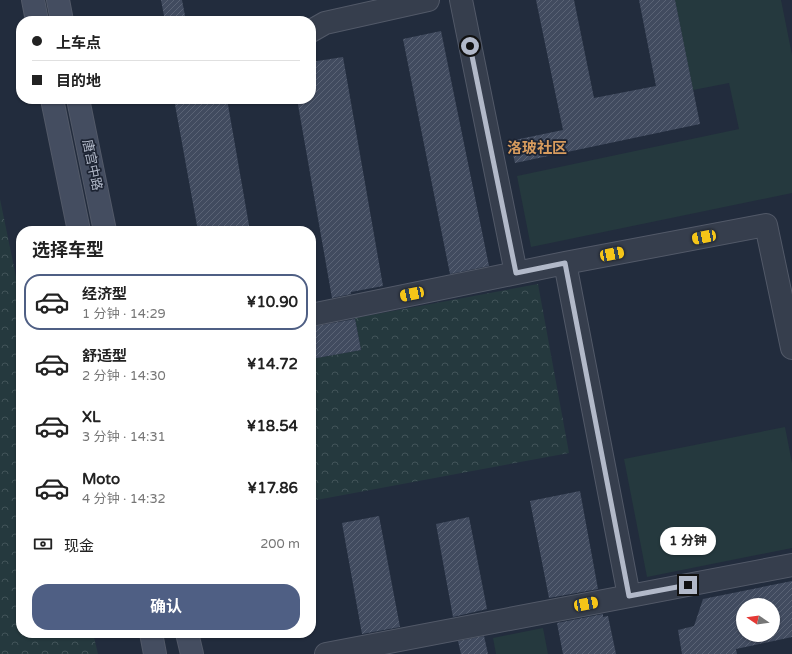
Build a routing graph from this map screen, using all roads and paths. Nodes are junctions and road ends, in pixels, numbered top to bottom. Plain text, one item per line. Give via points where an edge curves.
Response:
1 (33, 0) edge
2 (58, 0) edge
3 (428, 0) edge
4 (461, 0) edge
5 (36, 16) edge
6 (61, 16) edge
7 (316, 28) edge
8 (56, 104) edge
9 (79, 104) edge
10 (78, 226) edge
11 (104, 226) edge
12 (565, 263) junction
13 (516, 273) junction
14 (316, 314) edge
15 (792, 348) edge
16 (792, 566) edge
17 (629, 596) junction
18 (152, 638) edge
19 (188, 638) edge
20 (155, 654) edge
21 (192, 654) edge
22 (326, 654) edge

1 - 5 main road
2 - 6 main road
3 - 7 street via 325,23
4 - 13 street
8 - 10 main road, 唐宫中路
9 - 11 main road, 唐宫中路
12 - 13 street
12 - 15 street via 766,225
12 - 17 street
13 - 14 street
16 - 17 street
17 - 22 street
18 - 20 main road
19 - 21 main road

